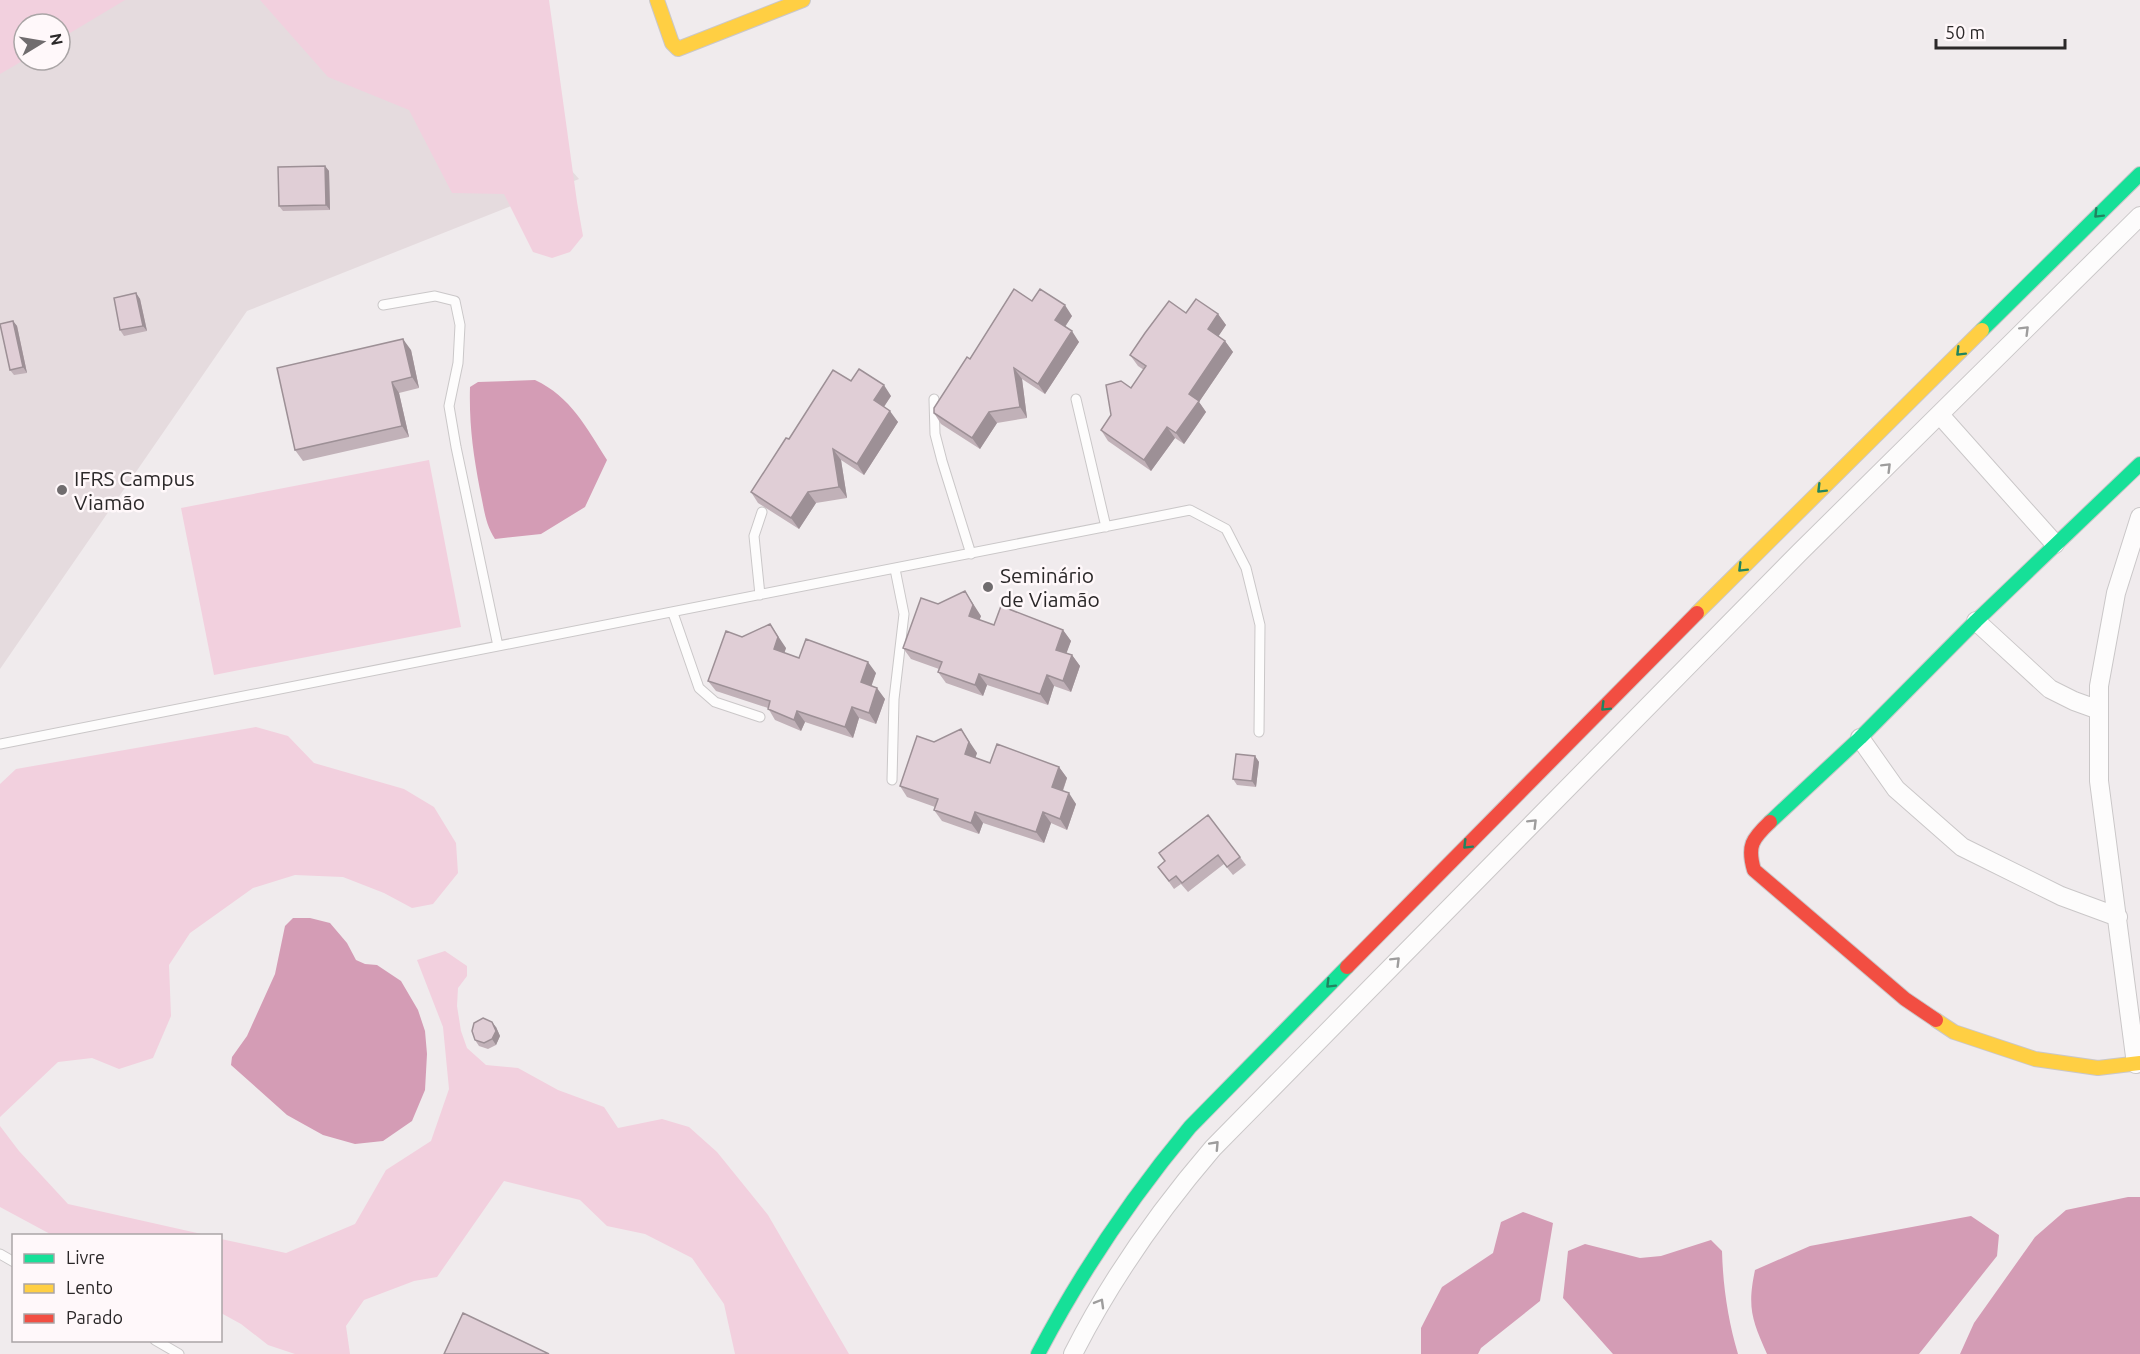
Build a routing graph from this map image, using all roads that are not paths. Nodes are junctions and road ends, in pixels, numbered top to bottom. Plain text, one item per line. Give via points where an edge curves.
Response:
1 (657, 0) edge
2 (803, 0) edge
3 (2140, 174) edge
4 (2140, 216) edge
5 (2062, 250) junction
6 (2082, 273) junction
7 (382, 305) dead end
8 (934, 399) dead end
9 (1076, 399) dead end
10 (1940, 415) junction
11 (2140, 464) edge
12 (762, 512) edge
13 (2140, 518) edge
14 (1106, 527) junction
15 (2055, 544) junction
16 (972, 554) junction
17 (895, 569) junction
18 (760, 595) junction
19 (673, 613) junction
20 (1976, 621) junction
21 (498, 646) junction
22 (1630, 681) junction
23 (1653, 702) junction
24 (2099, 710) junction
25 (760, 717) edge
26 (1260, 732) dead end
27 (1860, 738) junction
28 (0, 744) edge
29 (892, 780) dead end
30 (2118, 917) junction
31 (1273, 1042) junction
32 (1296, 1063) junction
33 (2138, 1064) edge
34 (157, 1342) edge
35 (179, 1354) edge
36 (1038, 1354) edge
37 (1073, 1354) edge

1 - 2 street via 672,43 678,49
3 -> 5 street
4 - 6 street
5 - 6 street
5 -> 22 street
10 -> 6 street
7 - 21 lane via 435,296 455,301 460,325 458,363 449,406
8 - 16 lane via 935,434
9 - 14 lane
10 - 15 street
23 -> 10 street
11 - 15 street
12 - 18 lane via 754,536
13 - 24 street via 2116,593 2099,686
14 - 16 lane
14 - 26 lane via 1190,510 1226,529 1246,568 1260,625
15 - 20 street
16 - 17 lane
17 - 18 lane
17 - 29 lane via 904,614 894,699
18 - 19 lane
19 - 21 lane
19 - 25 lane via 699,688 715,702
20 - 24 street via 2050,689
20 - 27 street
21 - 28 lane
22 - 23 street
22 -> 31 street
32 -> 23 street
24 - 30 street via 2099,781
27 - 30 street via 1896,789 1962,847 2061,896
27 - 33 street via 1757,834 1749,854 1754,870 1905,999 1954,1032 2035,1059 2098,1068
30 - 33 street
31 - 32 street
31 - 36 street via 1190,1127 1126,1206 1076,1283
37 -> 32 street via 1102,1299 1151,1225 1213,1148
34 - 35 lane

